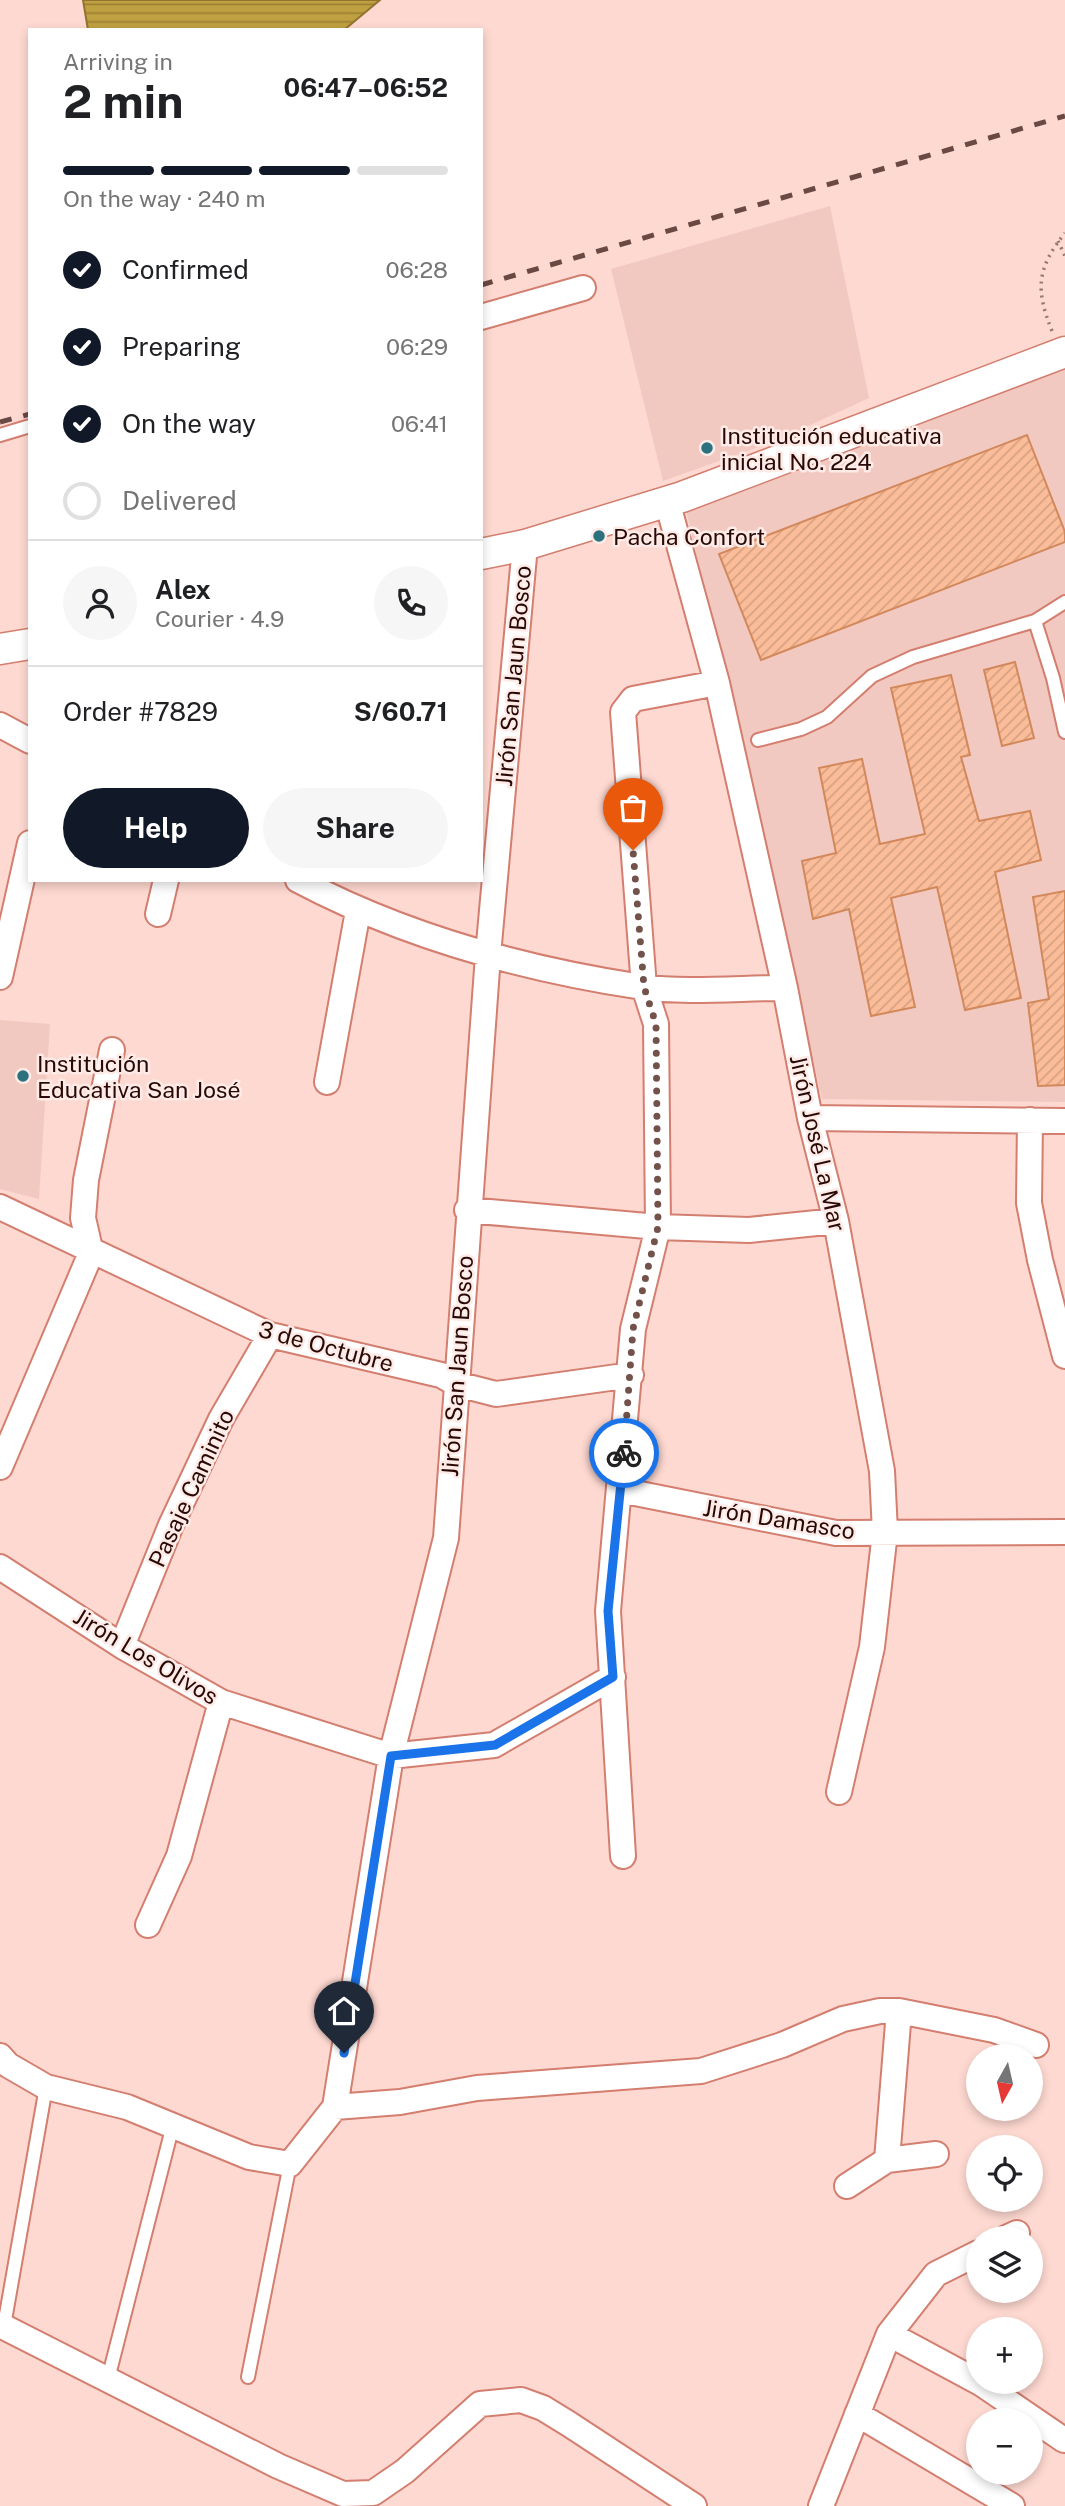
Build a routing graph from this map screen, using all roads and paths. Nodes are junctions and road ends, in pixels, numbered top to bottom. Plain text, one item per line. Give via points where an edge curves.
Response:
1 (1065, 233) edge
2 (1058, 241) junction
3 (1065, 256) edge
4 (583, 288) dead end
5 (483, 316) edge
6 (1061, 347) edge
7 (28, 427) edge
8 (0, 435) edge
9 (667, 501) junction
10 (525, 545) junction
11 (483, 554) edge
12 (1065, 601) edge
13 (1035, 621) junction
14 (28, 643) edge
15 (0, 649) edge
16 (717, 683) junction
17 (0, 724) edge
18 (1065, 732) edge
19 (28, 740) edge
20 (758, 740) dead end
21 (28, 852) edge
22 (166, 882) edge
23 (302, 882) edge
24 (358, 911) junction
25 (158, 914) dead end
26 (488, 955) junction
27 (0, 977) edge
28 (644, 987) junction
29 (785, 988) junction
30 (112, 1050) dead end
31 (327, 1082) dead end
32 (810, 1118) junction
33 (1030, 1120) junction
34 (1065, 1121) edge
35 (0, 1208) edge
36 (467, 1210) junction
37 (836, 1222) junction
38 (658, 1227) junction
39 (91, 1253) junction
40 (270, 1335) junction
41 (1065, 1356) edge
42 (631, 1375) junction
43 (457, 1384) junction
44 (0, 1467) edge
45 (620, 1490) junction
46 (885, 1532) junction
47 (1065, 1532) edge
48 (0, 1567) edge
49 (122, 1646) junction
50 (613, 1677) junction
51 (221, 1702) junction
52 (391, 1756) junction
53 (839, 1792) dead end
54 (623, 1856) dead end
55 (148, 1925) dead end
56 (899, 2011) junction
57 (1033, 2044) edge
58 (0, 2056) edge
59 (46, 2087) junction
60 (335, 2107) junction
61 (173, 2125) junction
62 (936, 2154) dead end
63 (887, 2160) junction
64 (290, 2164) junction
65 (847, 2186) dead end
66 (966, 2258) edge
67 (2, 2326) edge
68 (889, 2334) junction
69 (248, 2377) dead end
70 (108, 2379) junction
71 (857, 2414) junction
72 (1064, 2440) edge
73 (694, 2506) edge
74 (821, 2506) edge
75 (1012, 2506) edge

1 - 2 path
2 - 3 path
2 - 6 path via 1042,266 1040,302
4 - 5 street
6 - 9 street
7 - 8 lane
9 - 10 street
9 - 16 street, Jirón José La Mar
10 - 11 street
10 - 26 street, Jirón San Jaun Bosco
12 - 13 lane
13 - 18 lane
13 - 20 lane via 913,657 872,676 827,717
14 - 15 street
16 - 28 street via 633,699 623,712
16 - 29 street, Jirón José La Mar
17 - 19 street
21 - 27 street
22 - 25 street
23 - 24 street
24 - 26 street
24 - 31 street
26 - 28 street
26 - 36 street, Jirón San Jaun Bosco
28 - 29 street
28 - 38 street via 656,1024
29 - 32 street, Jirón José La Mar
30 - 39 street via 86,1180 83,1217
32 - 33 street
32 - 37 street, Jirón José La Mar
33 - 34 street
33 - 41 street via 1030,1203
35 - 39 street, 3 de Octubre
36 - 38 street
36 - 43 street, Jirón San Jaun Bosco
37 - 38 street via 748,1230
37 - 46 street, Jirón José La Mar via 882,1471
38 - 42 street via 633,1329
39 - 40 street, 3 de Octubre
39 - 44 street
40 - 43 street, 3 de Octubre via 441,1376
40 - 49 street, Pasaje Caminito via 220,1419
42 - 43 street, 3 de Octubre via 496,1394
42 - 45 street
43 - 52 street, Jirón San Jaun Bosco via 446,1538
45 - 46 street, Jirón Damasco via 836,1533
45 - 50 street via 608,1611
46 - 47 street, Jirón Damasco
46 - 53 street, Jirón José La Mar via 872,1647
48 - 49 street, Jirón Los Olivos
49 - 51 street, Jirón Los Olivos
50 - 52 street, Jirón Los Olivos via 495,1745
50 - 54 street
51 - 52 street, Jirón Los Olivos
51 - 55 street via 179,1856
52 - 60 street, Jirón San Jaun Bosco
56 - 57 street via 994,2030
56 - 60 street via 843,2019 701,2071 477,2088 400,2102
56 - 63 street
58 - 59 street
59 - 61 street via 127,2107
59 - 67 lane
60 - 64 street, Jirón San Jaun Bosco
61 - 64 street via 249,2157
61 - 70 lane
62 - 63 street
63 - 65 street
64 - 69 lane
66 - 68 street via 936,2274
67 - 70 street
68 - 71 street
68 - 72 street via 982,2384
70 - 73 street via 343,2494 373,2493 405,2471 480,2404 521,2400 560,2419
71 - 74 street
71 - 75 street

